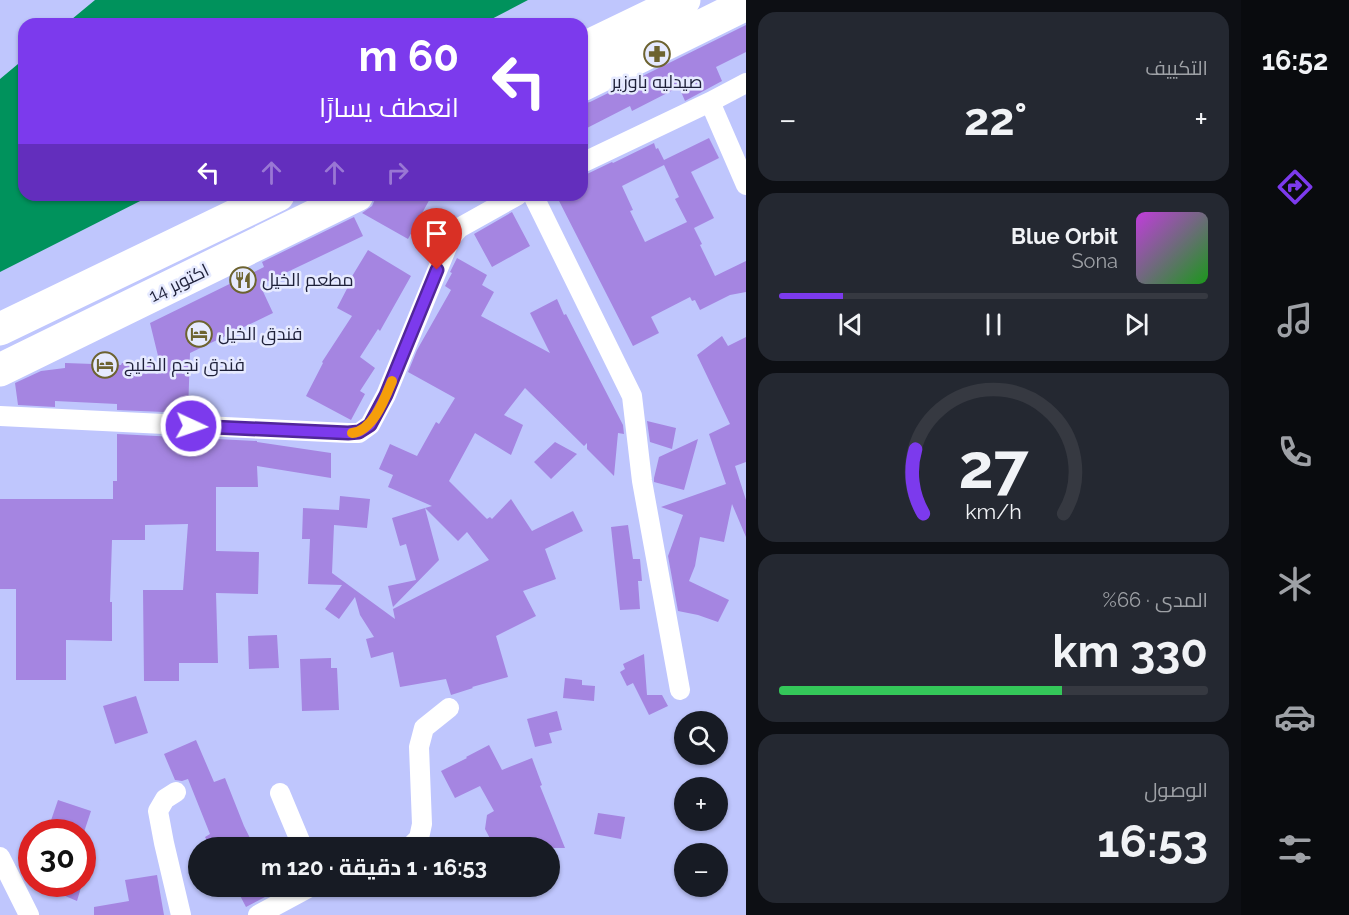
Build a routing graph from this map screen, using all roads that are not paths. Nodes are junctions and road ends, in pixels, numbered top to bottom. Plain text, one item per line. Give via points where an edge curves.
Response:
1 (684, 0) edge
2 (746, 4) edge
3 (588, 46) edge
4 (588, 82) edge
5 (746, 83) edge
6 (710, 102) junction
7 (588, 160) edge
8 (746, 185) edge
9 (265, 201) edge
10 (345, 201) edge
11 (507, 201) edge
12 (536, 201) edge
13 (0, 328) edge
14 (0, 370) edge
15 (0, 416) edge
16 (680, 690) dead end
17 (450, 708) dead end
18 (176, 792) dead end
19 (280, 794) dead end
20 (298, 837) edge
21 (419, 837) edge
22 (0, 857) edge
23 (292, 897) edge
24 (29, 915) edge
25 (181, 915) edge
26 (258, 915) edge

1 - 3 highway
2 - 4 highway
5 - 6 street
6 - 7 street
6 - 8 street
9 - 13 highway
10 - 14 highway, 14 اكتوبر
11 - 15 street via 459,228 452,237 386,395 370,425 359,432
12 - 16 street via 632,396 642,481
17 - 21 street via 424,728 419,747
18 - 25 street via 165,799 158,811
19 - 20 street
22 - 24 street
23 - 26 street

